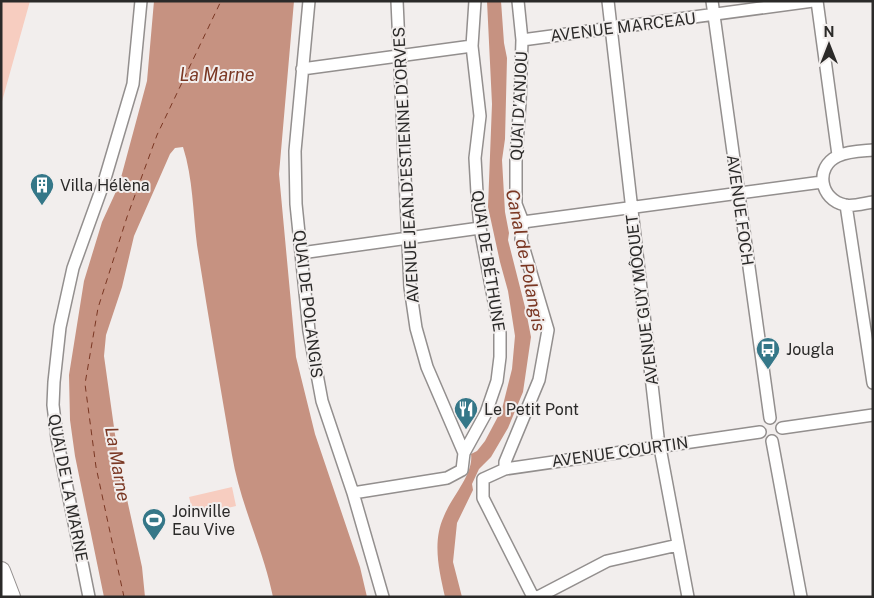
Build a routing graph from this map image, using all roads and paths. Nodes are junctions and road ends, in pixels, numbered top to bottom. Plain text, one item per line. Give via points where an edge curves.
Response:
1 (140, 1) edge
2 (309, 1) edge
3 (397, 1) edge
4 (475, 1) edge
5 (518, 1) edge
6 (608, 1) edge
7 (712, 1) edge
8 (815, 1) edge
9 (713, 15) junction
10 (611, 28) junction
11 (522, 40) junction
12 (472, 46) junction
13 (400, 56) junction
14 (302, 69) junction
15 (873, 150) edge
16 (838, 155) junction
17 (822, 182) junction
18 (738, 194) junction
19 (873, 202) edge
20 (846, 205) junction
21 (631, 208) junction
22 (523, 222) junction
23 (480, 228) junction
24 (407, 238) junction
25 (301, 253) junction
26 (873, 383) edge
27 (873, 415) edge
28 (770, 418) junction
29 (782, 428) junction
30 (760, 432) junction
31 (772, 441) junction
32 (659, 445) junction
33 (464, 453) junction
34 (505, 469) junction
35 (462, 470) junction
36 (483, 479) junction
37 (353, 493) junction
38 (678, 545) junction
39 (1, 571) edge
40 (7, 594) edge
41 (89, 597) edge
42 (383, 597) edge
43 (533, 597) edge
44 (538, 597) edge
45 (688, 597) edge
46 (801, 597) edge

1 - 41 street, QUAI DE LA MARNE via 133,84 104,182 73,268 60,327 54,382 57,438
2 - 14 street, QUAI DE POLANGIS
3 - 13 street, AVENUE JEAN D'ESTIENNE D'ORVES
4 - 12 street, QUAI DE BÉTHUNE
5 - 11 street, QUAI D'ANJOU
6 - 10 street, AVENUE GUY MÔQUET
7 - 9 street, AVENUE FOCH
8 - 9 street, AVENUE MARCEAU
8 - 16 street
9 - 10 street, AVENUE MARCEAU
9 - 18 street, AVENUE FOCH
10 - 11 street, AVENUE MARCEAU
10 - 21 street, AVENUE GUY MÔQUET
11 - 22 street, QUAI D'ANJOU via 516,204
12 - 13 street
12 - 23 street, QUAI DE BÉTHUNE via 480,116 475,158
13 - 14 street
13 - 24 street, AVENUE JEAN D'ESTIENNE D'ORVES
14 - 25 street, QUAI DE POLANGIS via 295,150
15 - 16 street
16 - 17 street via 824,169
17 - 18 street
17 - 20 street via 826,192
18 - 21 street
18 - 28 street, AVENUE FOCH
19 - 20 street
20 - 26 street
21 - 22 street
21 - 32 street, AVENUE GUY MÔQUET
22 - 34 street, QUAI D'ANJOU via 521,239 548,330 539,380
23 - 24 street
23 - 33 street, QUAI DE BÉTHUNE via 497,313 500,357 497,381 486,413
24 - 25 street
24 - 33 street, AVENUE JEAN D'ESTIENNE D'ORVES via 416,328 427,367
25 - 37 street, QUAI DE POLANGIS via 314,364 322,401
27 - 29 street
28 - 29 street via 779,422
28 - 30 street via 763,421
29 - 31 street via 781,434
30 - 31 street via 762,437
30 - 32 street, AVENUE COURTIN
31 - 46 street
32 - 34 street, AVENUE COURTIN
32 - 38 street, AVENUE GUY MÔQUET
33 - 35 street, AVENUE JEAN D'ESTIENNE D'ORVES
34 - 36 street, AVENUE COURTIN
35 - 36 street
35 - 37 street via 447,478
36 - 43 street via 483,498
37 - 42 street, QUAI DE POLANGIS
38 - 44 street via 607,561
38 - 45 street, AVENUE GUY MÔQUET
39 - 40 main road

